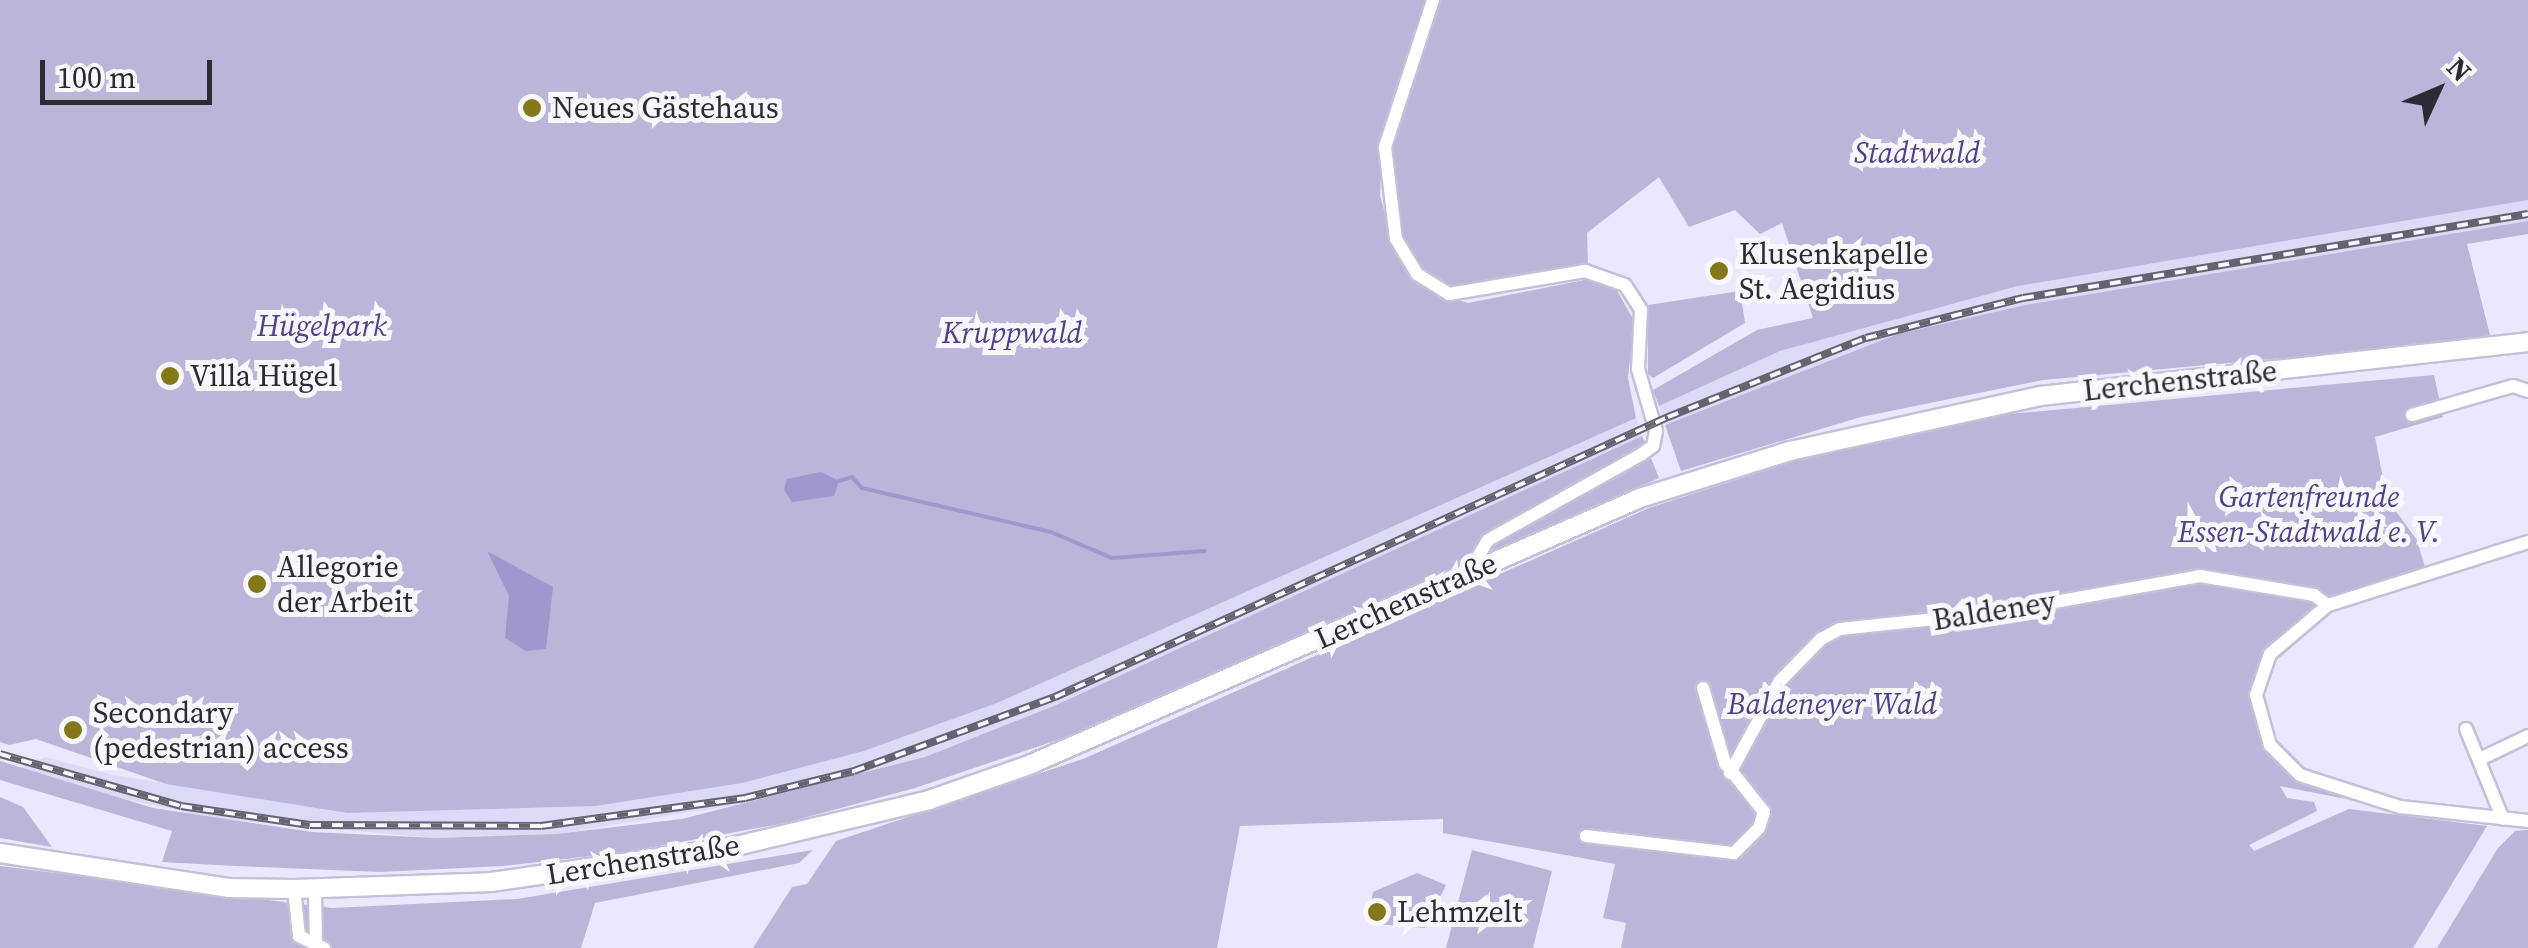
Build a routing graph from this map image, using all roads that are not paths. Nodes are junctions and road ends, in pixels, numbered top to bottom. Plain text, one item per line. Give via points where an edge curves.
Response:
1 (1432, 0) edge
2 (2528, 342) edge
3 (2528, 391) edge
4 (2412, 415) dead end
5 (2528, 542) edge
6 (1469, 572) junction
7 (2328, 605) junction
8 (1703, 688) dead end
9 (2466, 729) dead end
10 (2528, 736) edge
11 (2480, 760) junction
12 (1730, 773) junction
13 (2503, 819) junction
14 (2528, 821) edge
15 (1586, 836) dead end
16 (0, 854) edge
17 (315, 888) junction
18 (294, 889) junction
19 (320, 946) edge

1 - 6 street via 1385,147 1386,196 1408,262 1438,290 1468,295 1600,272 1625,285 1642,310 1638,369 1656,431 1653,446 1488,540
2 - 6 main road, Lerchenstraße via 2462,354 2118,385 1885,426 1640,498
3 - 4 street via 2513,386
5 - 7 street
6 - 17 main road, Lerchenstraße via 1116,730 928,800 628,865 491,882
7 - 12 street, Baldeney via 2282,588 2200,576 1993,614 1840,629 1780,681
7 - 13 street via 2275,647 2260,672 2258,716 2278,757 2308,778 2400,807
8 - 12 street
9 - 11 street
10 - 11 street
11 - 13 street
12 - 15 street via 1764,812 1734,853
13 - 14 street
16 - 18 main road, Lerchenstraße via 228,888
17 - 18 main road, Lerchenstraße
17 - 19 street
18 - 19 street via 299,936

